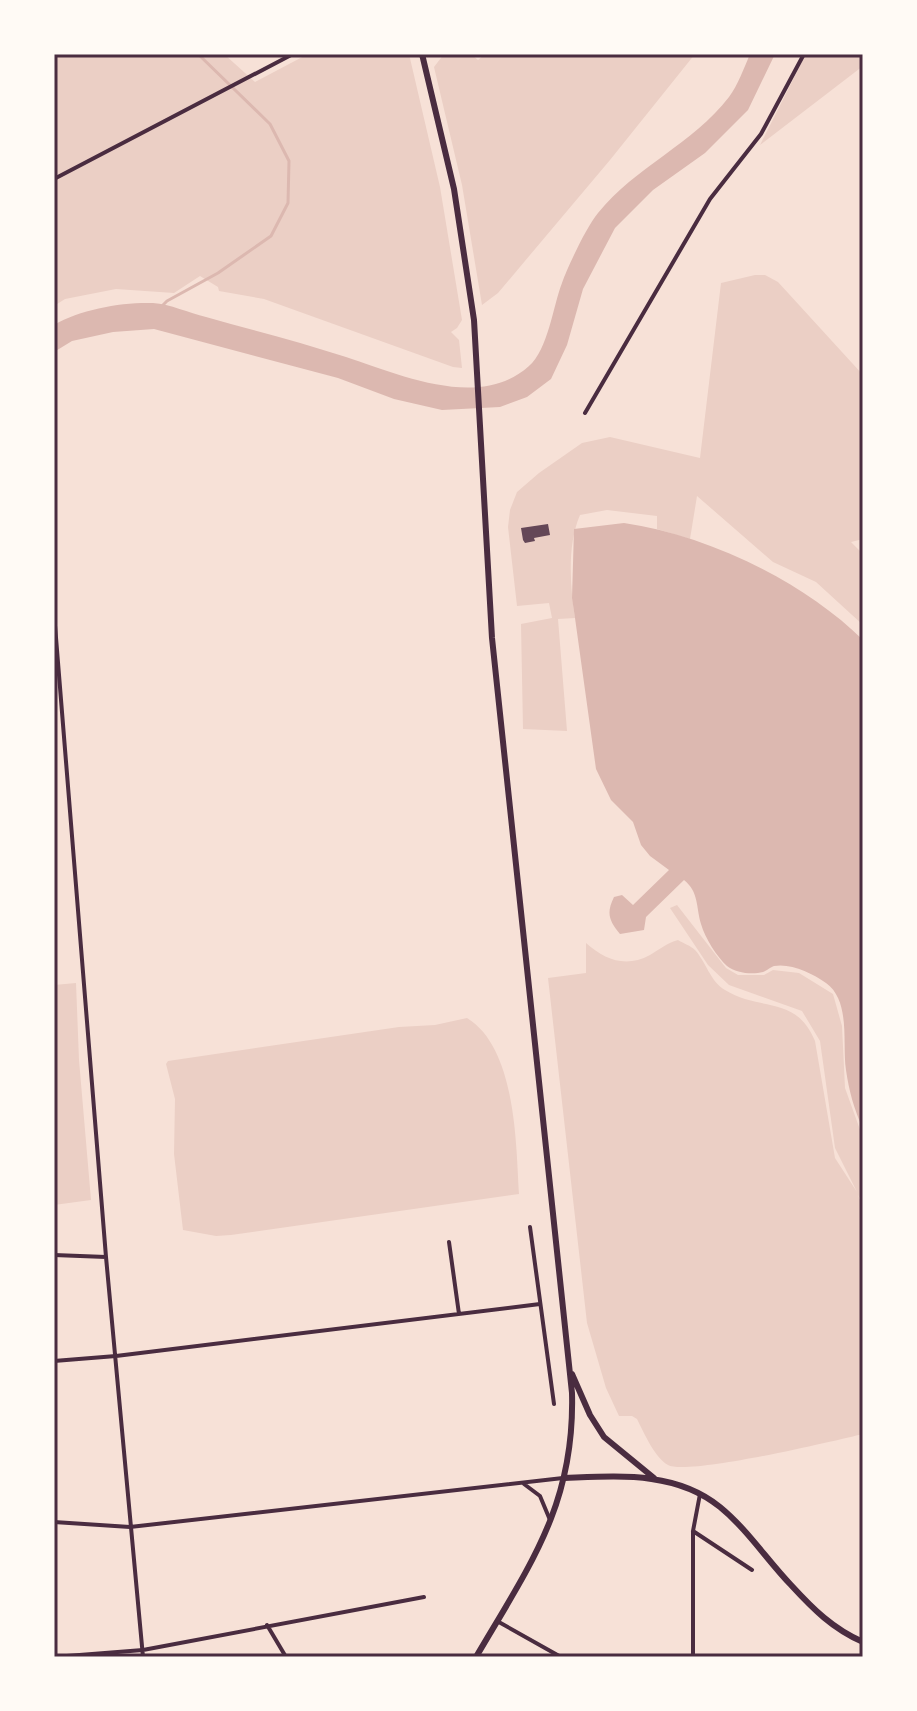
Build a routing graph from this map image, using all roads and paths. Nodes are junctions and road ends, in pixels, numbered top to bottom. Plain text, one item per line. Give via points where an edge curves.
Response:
1 (293, 54) edge
2 (422, 54) edge
3 (804, 54) edge
4 (54, 179) edge
5 (585, 413) dead end
6 (54, 613) edge
7 (530, 1227) dead end
8 (449, 1242) dead end
9 (54, 1255) edge
10 (106, 1257) junction
11 (540, 1304) junction
12 (459, 1314) junction
13 (116, 1356) junction
14 (54, 1361) edge
15 (569, 1366) junction
16 (554, 1404) dead end
17 (565, 1478) junction
18 (654, 1478) junction
19 (522, 1483) junction
20 (700, 1494) junction
21 (551, 1521) junction
22 (54, 1522) edge
23 (130, 1527) junction
24 (693, 1531) junction
25 (752, 1570) dead end
26 (424, 1597) dead end
27 (497, 1621) junction
28 (267, 1625) junction
29 (863, 1642) edge
30 (143, 1650) junction
31 (54, 1657) edge
32 (143, 1657) edge
33 (286, 1657) edge
34 (476, 1657) edge
35 (561, 1657) edge
36 (693, 1657) edge

1 - 4 street
2 - 15 street via 454,189 474,327 492,638
3 - 5 street via 761,134 710,199
6 - 10 street
7 - 11 street
8 - 12 street
9 - 10 street
10 - 13 street
11 - 12 street
11 - 16 street
12 - 13 street
13 - 14 street
13 - 23 street
15 - 17 street via 572,1441
15 - 18 street via 604,1437
17 - 18 street
17 - 19 street
17 - 21 street
18 - 20 street
19 - 21 street via 540,1496
19 - 23 street
20 - 24 street
20 - 29 street via 736,1523 834,1628
21 - 27 street
22 - 23 street
23 - 30 street
24 - 25 street
24 - 36 street
26 - 28 street
27 - 34 street
27 - 35 street
28 - 30 street
28 - 33 street
30 - 31 street
30 - 32 street

